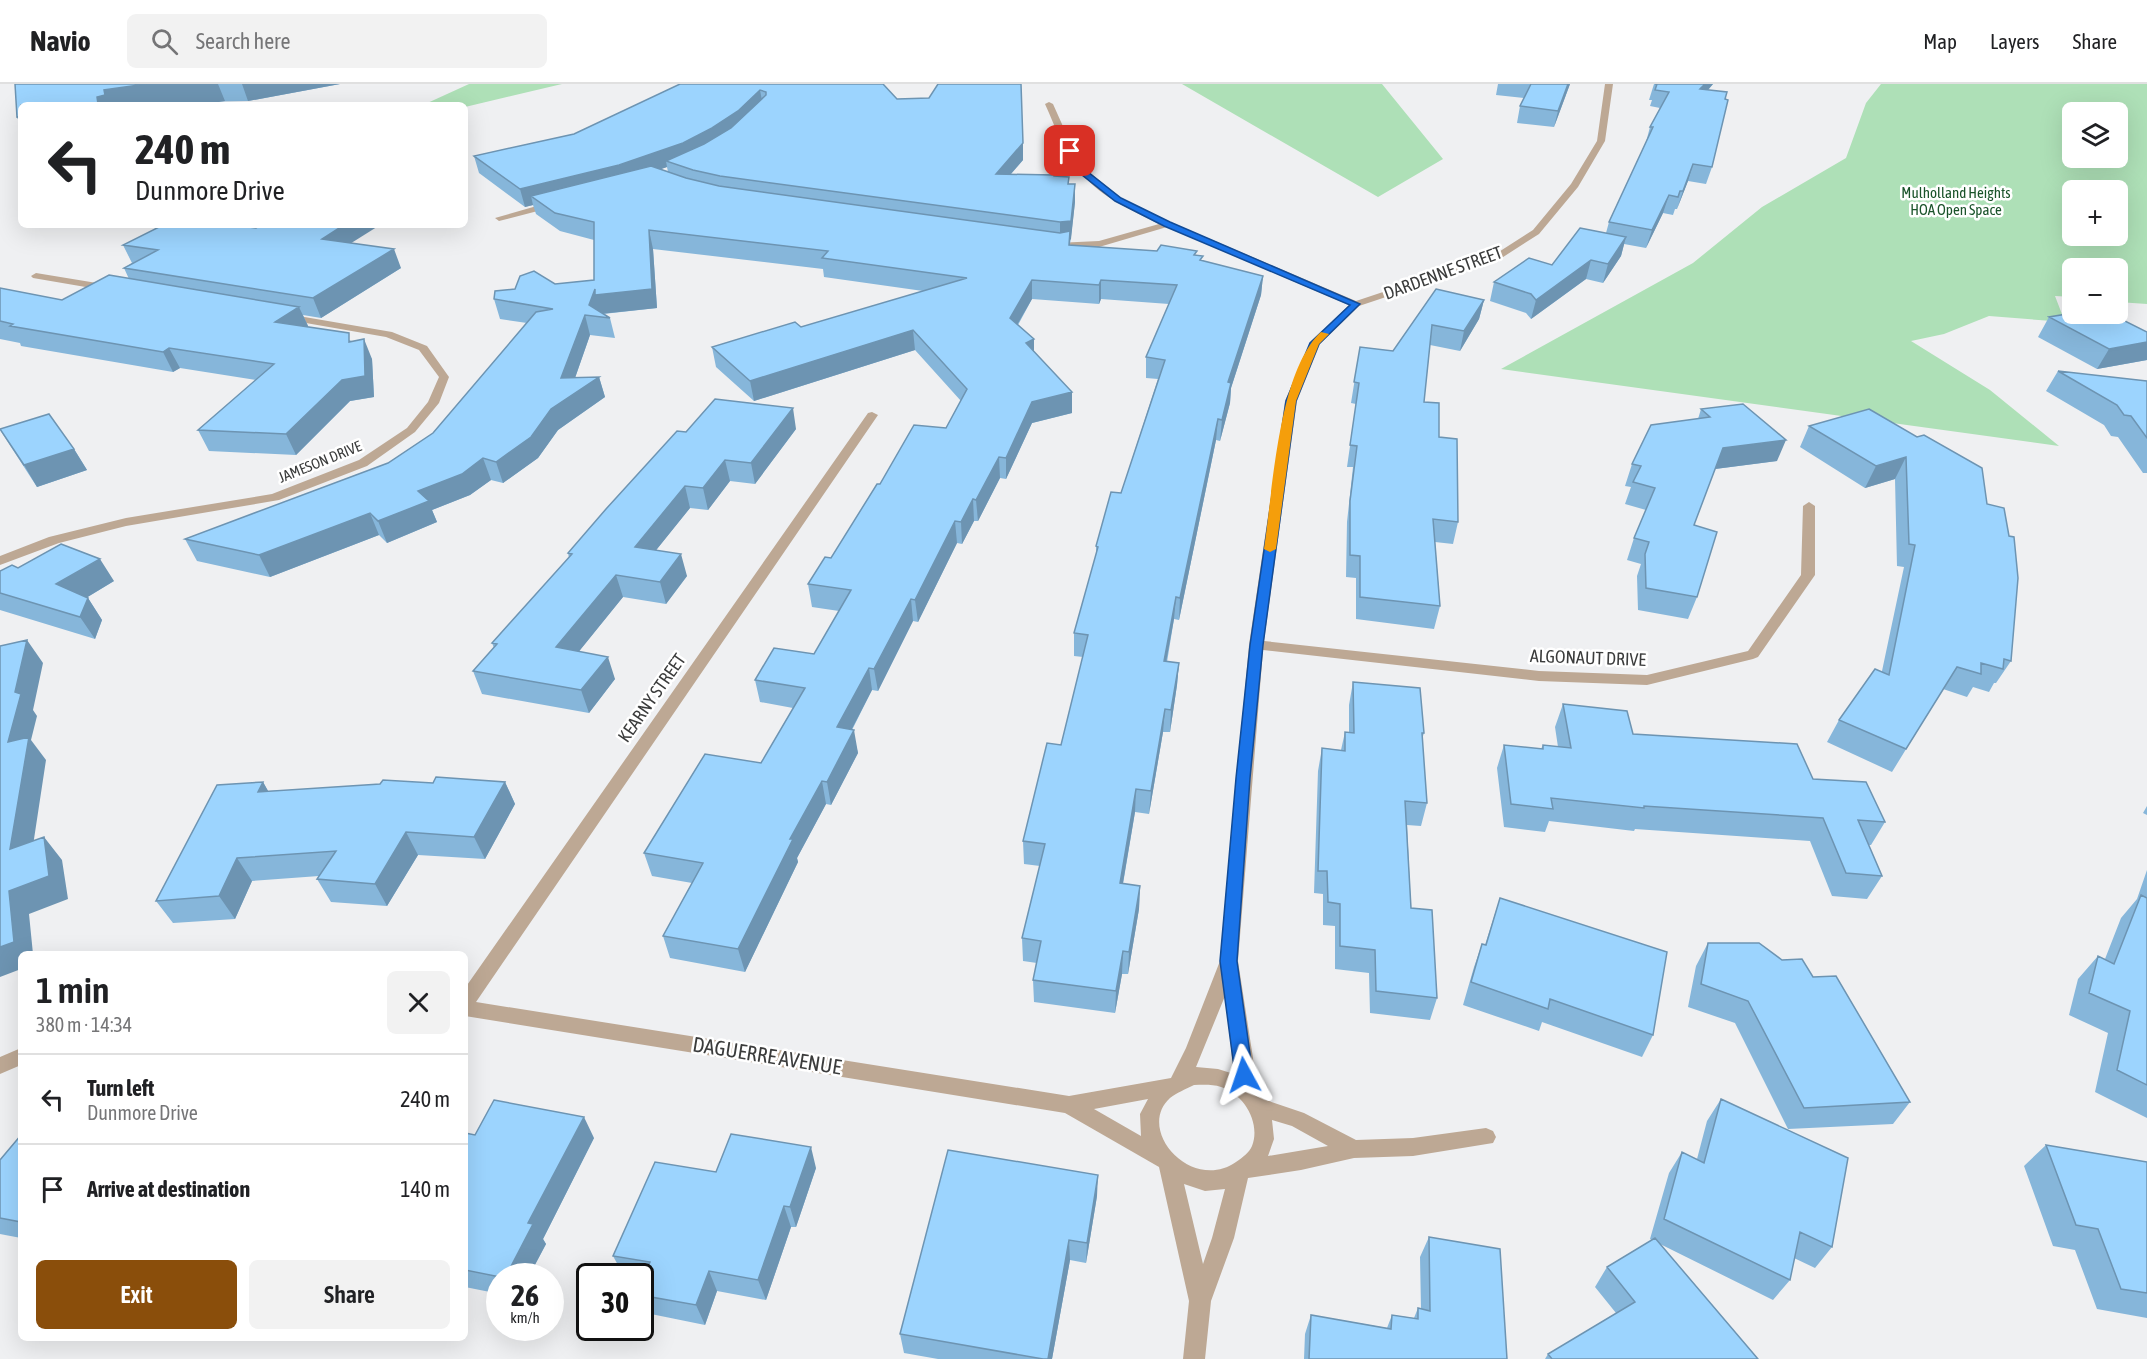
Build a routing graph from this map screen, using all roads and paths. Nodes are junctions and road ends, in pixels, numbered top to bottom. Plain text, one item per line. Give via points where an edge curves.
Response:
1 (1609, 84) edge
2 (1049, 104) dead end
3 (566, 201) edge
4 (499, 218) dead end
5 (1167, 224) junction
6 (1049, 245) edge
7 (36, 276) dead end
8 (118, 290) edge
9 (1356, 304) junction
10 (271, 315) edge
11 (872, 415) dead end
12 (1809, 506) dead end
13 (0, 561) edge
14 (1257, 645) junction
15 (1229, 961) junction
16 (468, 999) edge
17 (468, 1008) edge
18 (18, 1057) edge
19 (0, 1066) edge
20 (1174, 1083) junction
21 (1251, 1098) junction
22 (1069, 1105) junction
23 (1486, 1137) dead end
24 (1354, 1149) junction
25 (1166, 1162) junction
26 (1243, 1171) junction
27 (1200, 1301) junction
28 (1194, 1359) edge

1 - 9 street, DARDENNE STREET via 1601,141 1575,185 1536,232 1497,257
2 - 5 street via 1070,151 1085,173 1118,200
3 - 4 street
5 - 6 street via 1098,244
5 - 9 street
7 - 8 street
9 - 14 street, DARDENNE STREET via 1314,343 1291,401
10 - 13 street, JAMESON DRIVE via 388,334 423,348 444,377 433,402 411,430 363,463 275,497 126,522 54,540
11 - 16 street, KEARNY STREET
12 - 14 street, ALGONAUT DRIVE via 1808,575 1753,654 1647,680 1539,676
14 - 15 street, DARDENNE STREET
15 - 20 street, DARDENNE STREET via 1195,1050
15 - 21 street, DARDENNE STREET
17 - 22 street, DAGUERRE AVENUE
18 - 19 street
20 - 21 street via 1191,1076 1210,1076 1229,1081
20 - 22 street, DAGUERRE AVENUE
20 - 25 street via 1160,1094 1151,1109 1148,1127 1153,1144
21 - 24 street
21 - 26 street via 1264,1123 1264,1141 1258,1157
22 - 25 street, DAGUERRE AVENUE
23 - 24 street via 1413,1147
24 - 26 street
25 - 26 street via 1194,1179 1213,1181
25 - 27 street
26 - 27 street
27 - 28 street

